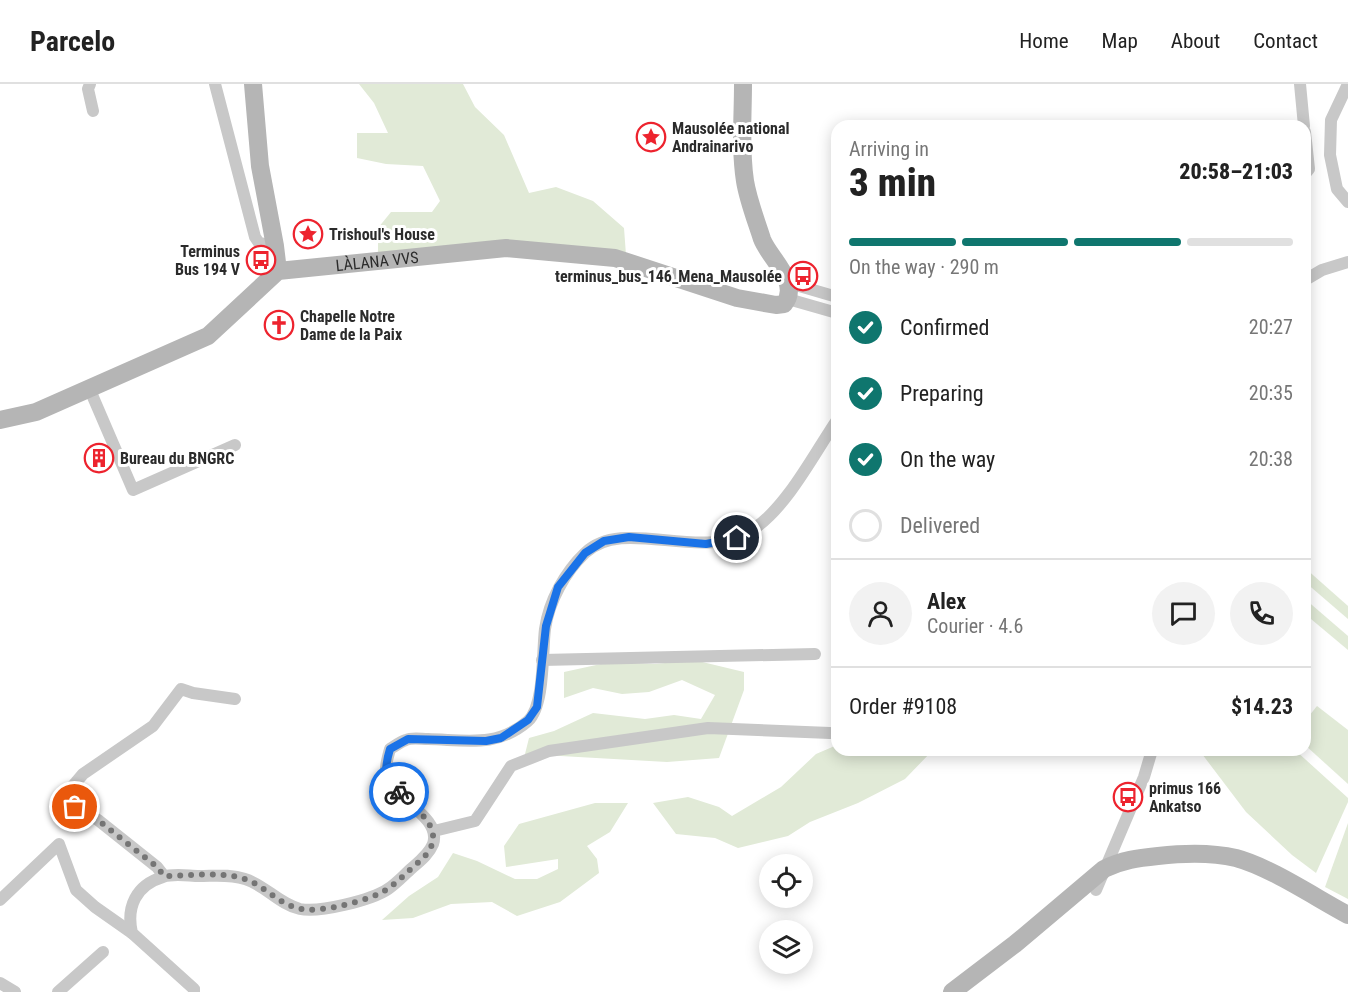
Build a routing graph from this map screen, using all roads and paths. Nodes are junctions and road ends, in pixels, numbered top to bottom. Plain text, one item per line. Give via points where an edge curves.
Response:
1 (90, 84) edge
2 (215, 84) edge
3 (253, 84) edge
4 (743, 84) edge
5 (1300, 84) edge
6 (1348, 84) edge
7 (93, 111) dead end
8 (1303, 120) edge
9 (1348, 202) edge
10 (275, 246) junction
11 (1348, 262) edge
12 (278, 271) junction
13 (1311, 276) edge
14 (788, 291) junction
15 (831, 296) edge
16 (831, 310) edge
17 (90, 390) junction
18 (0, 420) edge
19 (831, 429) edge
20 (235, 445) dead end
21 (815, 654) dead end
22 (542, 660) junction
23 (235, 699) dead end
24 (830, 733) dead end
25 (1150, 756) edge
26 (434, 831) junction
27 (1133, 858) junction
28 (1104, 868) junction
29 (164, 876) junction
30 (1096, 890) junction
31 (0, 900) edge
32 (1348, 915) edge
33 (132, 933) junction
34 (103, 952) dead end
35 (0, 983) edge
36 (15, 992) edge
37 (58, 992) edge
38 (194, 992) edge
39 (952, 992) edge
40 (971, 992) edge

1 - 7 street
2 - 10 street via 255,237 259,243
3 - 10 main road via 260,166
4 - 14 main road via 745,181 763,241
5 - 8 street
6 - 9 street via 1331,120 1330,155 1337,189
10 - 12 main road
11 - 13 street
12 - 14 main road, LÀLANA VVS via 506,248 615,258 737,298 776,305 784,304
12 - 17 main road via 208,336
14 - 15 street
14 - 16 street
17 - 18 main road via 36,412
17 - 20 street via 133,490
19 - 22 street via 776,511 737,538 706,544 629,537 604,541 585,553 558,587 546,626
21 - 22 street
22 - 26 street via 537,707 528,720 501,738 408,739 390,749 386,764 388,782
23 - 29 street via 181,689 153,726 83,774 72,787 75,807 98,820
24 - 26 street via 708,728 549,751 511,766 475,821
25 - 28 street
26 - 29 street via 426,856 387,890 351,904 323,909 301,909 279,901 248,880 232,876
27 - 28 main road
27 - 30 main road
27 - 32 main road via 1197,853 1237,858
28 - 30 street
28 - 39 main road
29 - 33 street via 139,890 130,908
30 - 40 main road
31 - 33 street via 59,844 76,890
33 - 38 street
34 - 37 street
35 - 36 street

